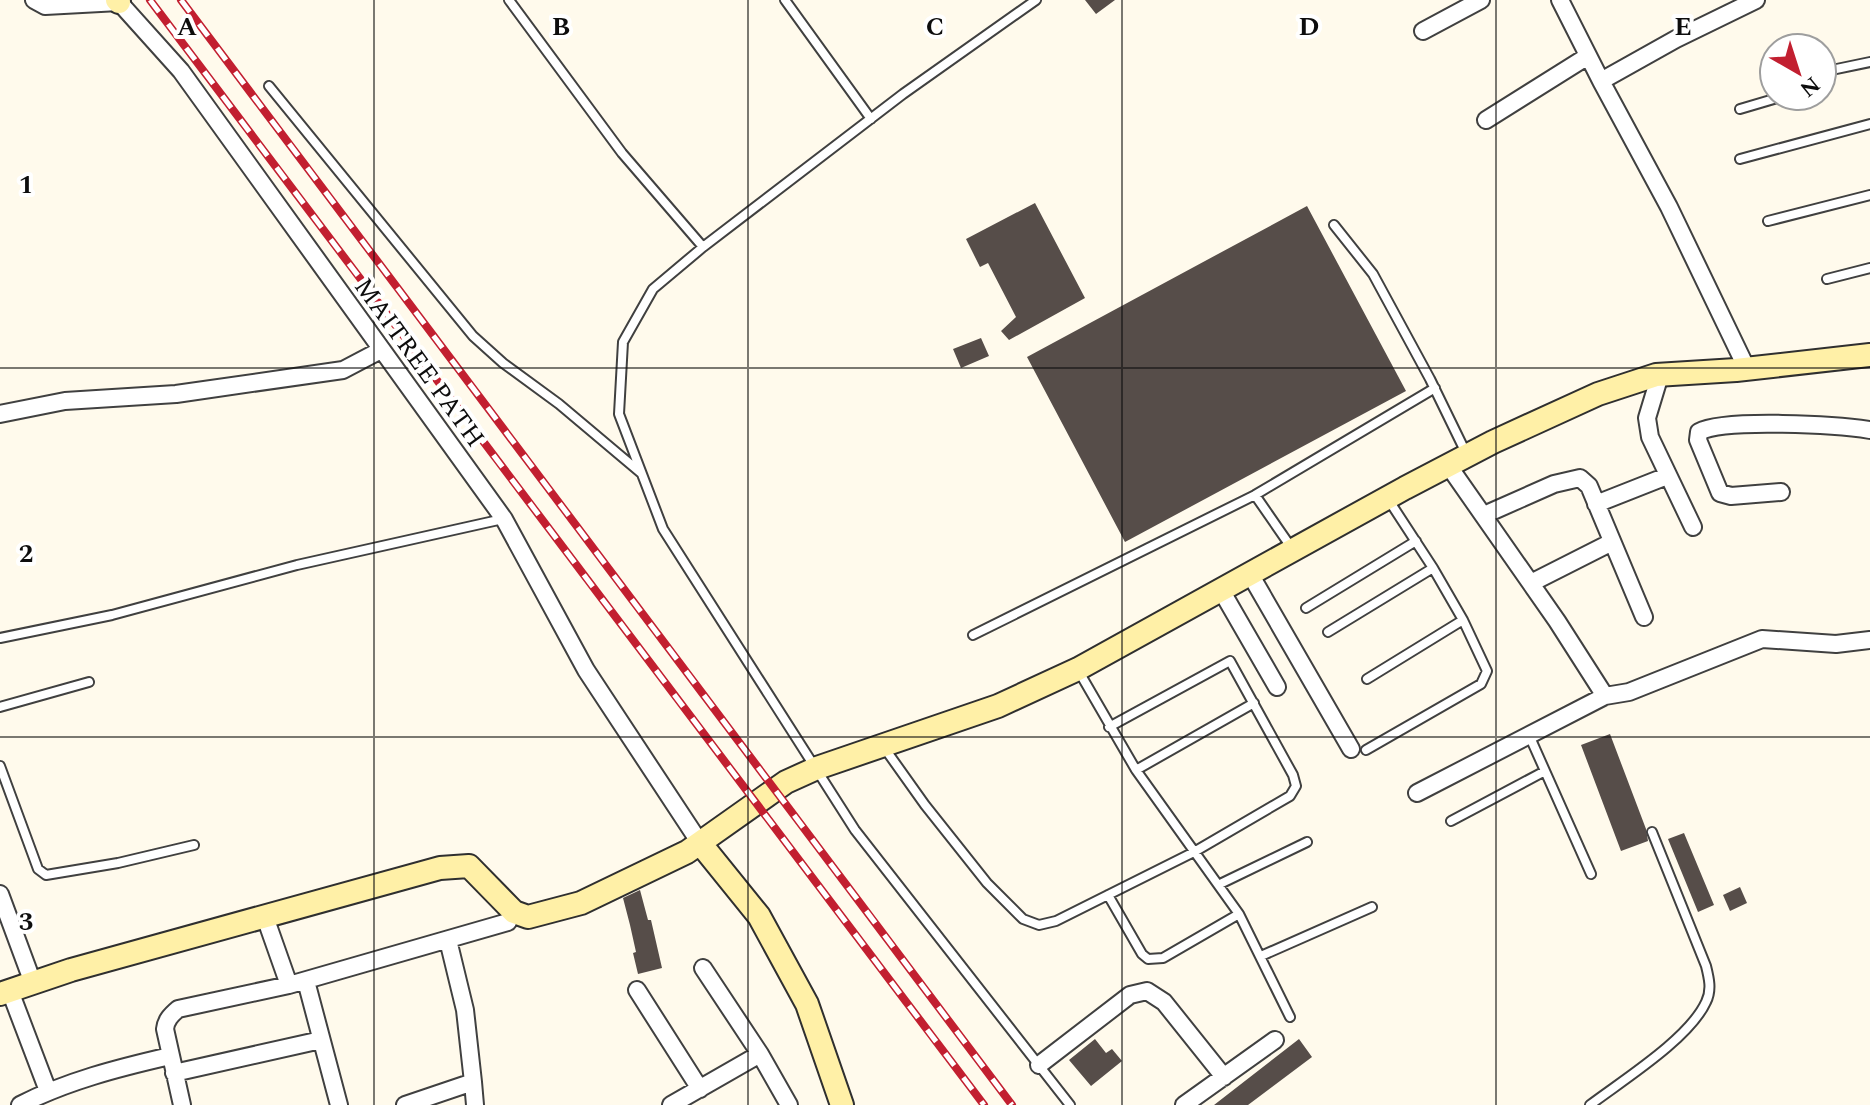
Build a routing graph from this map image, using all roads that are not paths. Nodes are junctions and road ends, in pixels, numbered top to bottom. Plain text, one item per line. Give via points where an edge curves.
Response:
1 (34, 0) edge
2 (509, 0) edge
3 (785, 0) edge
4 (1036, 0) edge
5 (1481, 0) edge
6 (1560, 0) edge
7 (1756, 0) edge
8 (118, 1) edge
9 (1423, 31) dead end
10 (1588, 56) junction
11 (1870, 62) edge
12 (1838, 69) edge
13 (1601, 81) junction
14 (269, 86) dead end
15 (1758, 104) edge
16 (1740, 109) dead end
17 (871, 119) junction
18 (1486, 120) dead end
19 (1870, 124) edge
20 (1740, 159) dead end
21 (1870, 195) edge
22 (1768, 221) dead end
23 (1334, 225) dead end
24 (703, 247) junction
25 (1870, 268) edge
26 (1827, 279) dead end
27 (381, 350) junction
28 (1870, 355) edge
29 (1747, 369) junction
30 (1660, 375) junction
31 (1435, 388) junction
32 (0, 414) edge
33 (1870, 430) edge
34 (1458, 460) junction
35 (641, 473) junction
36 (1667, 476) junction
37 (1781, 492) dead end
38 (1255, 495) junction
39 (1387, 499) junction
40 (1596, 504) junction
41 (1484, 515) junction
42 (504, 519) junction
43 (1693, 527) dead end
44 (1416, 541) junction
45 (1612, 542) junction
46 (1294, 551) junction
47 (1433, 568) junction
48 (1250, 574) junction
49 (1531, 583) junction
50 (1221, 590) junction
51 (1306, 608) dead end
52 (1644, 617) dead end
53 (1463, 620) junction
54 (1328, 632) dead end
55 (973, 635) dead end
56 (0, 638) edge
57 (1870, 640) edge
58 (1078, 669) junction
59 (1367, 679) dead end
60 (89, 682) dead end
61 (1277, 687) dead end
62 (1605, 696) junction
63 (1254, 703) junction
64 (0, 707) edge
65 (1109, 727) junction
66 (1529, 735) junction
67 (883, 746) junction
68 (1358, 750) joint
69 (0, 766) edge
70 (817, 768) junction
71 (1136, 770) junction
72 (1545, 771) junction
73 (1417, 793) dead end
74 (1451, 821) dead end
75 (1652, 832) dead end
76 (1307, 842) dead end
77 (700, 843) junction
78 (194, 845) dead end
79 (1194, 852) junction
80 (1591, 874) dead end
81 (1220, 884) junction
82 (0, 894) edge
83 (1108, 895) junction
84 (1372, 907) dead end
85 (1239, 914) junction
86 (265, 917) junction
87 (508, 922) dead end
88 (448, 940) junction
89 (1261, 956) junction
90 (703, 968) dead end
91 (306, 981) junction
92 (33, 983) junction
93 (289, 985) junction
94 (637, 990) dead end
95 (5, 993) edge
96 (1290, 1017) dead end
97 (321, 1040) junction
98 (1275, 1040) dead end
99 (760, 1054) junction
100 (170, 1056) junction
101 (1039, 1065) junction
102 (174, 1073) junction
103 (1224, 1077) junction
104 (473, 1082) junction
105 (54, 1089) junction
106 (700, 1089) junction
107 (20, 1105) edge
108 (67, 1105) edge
109 (182, 1105) edge
110 (339, 1105) edge
111 (405, 1105) edge
112 (475, 1105) edge
113 (671, 1105) edge
114 (789, 1105) edge
115 (842, 1105) edge
116 (1070, 1105) edge
117 (1184, 1105) edge
118 (1590, 1105) edge

1 - 8 street, MAITREE PATH via 45,6
2 - 24 lane via 622,153
3 - 17 lane
4 - 17 lane
5 - 9 street
6 - 10 street
7 - 13 street
8 - 27 street, MAITREE PATH via 181,71
10 - 13 street
10 - 18 street
11 - 12 lane
13 - 29 street
14 - 35 lane via 473,336
15 - 16 lane
17 - 24 lane
19 - 20 lane
21 - 22 lane
23 - 31 lane via 1373,274
24 - 35 lane via 653,289 623,342 619,414
25 - 26 lane
27 - 32 street via 343,370 176,394 65,401
27 - 42 street, MAITREE PATH
28 - 29 street
29 - 30 street
30 - 34 street via 1598,394
30 - 36 street via 1647,418
31 - 34 lane
31 - 38 lane
33 - 37 street via 1756,425 1699,432 1720,493
34 - 39 street
34 - 41 street
35 - 70 lane via 663,529
36 - 40 street
36 - 43 street
38 - 46 lane
38 - 55 lane
39 - 44 lane
39 - 46 street
40 - 41 street via 1585,481 1574,477
40 - 45 street
41 - 49 street
42 - 56 lane
42 - 77 street, MAITREE PATH via 586,670
44 - 47 lane
44 - 51 lane
45 - 49 street
45 - 52 street
46 - 48 street
47 - 53 lane
47 - 54 lane
48 - 50 street
48 - 68 street
49 - 62 street
50 - 58 street
50 - 61 street
53 - 59 lane
53 - 68 lane via 1484,661 1486,678
57 - 62 street via 1836,644 1762,639 1629,692
58 - 65 lane
58 - 67 street via 998,706
60 - 64 lane
62 - 66 street
63 - 65 lane via 1230,661
63 - 71 lane
63 - 79 lane via 1296,786 1290,796
65 - 71 lane
66 - 72 lane
66 - 73 street
67 - 70 street
67 - 83 lane via 987,883 1023,919 1039,925 1056,921
69 - 78 lane via 38,869 46,875
70 - 77 street via 773,789
70 - 101 lane via 855,830
71 - 79 lane
72 - 74 lane
72 - 80 lane
75 - 118 lane via 1706,966 1707,1001 1667,1046
76 - 81 lane
77 - 86 street via 581,903 528,917 514,912 469,866 440,868
77 - 115 street via 759,916 807,1004
79 - 81 lane
79 - 83 lane
81 - 85 lane
82 - 92 street
83 - 85 lane via 1148,959 1163,958
84 - 89 lane
85 - 89 lane
86 - 92 street
86 - 93 street
87 - 88 street
88 - 91 street
88 - 104 street via 465,1010
89 - 96 lane
90 - 99 street
91 - 93 street
91 - 97 street
92 - 95 street
93 - 100 street via 178,1009 166,1022
94 - 106 street
95 - 105 street
97 - 102 street
97 - 110 street
98 - 103 street
99 - 106 street
99 - 114 street
100 - 102 street
100 - 105 street
101 - 103 street via 1130,995 1147,991 1164,1002
101 - 116 lane
102 - 109 street
103 - 117 street
104 - 111 street
104 - 112 street
105 - 107 street
105 - 108 street
106 - 113 street

